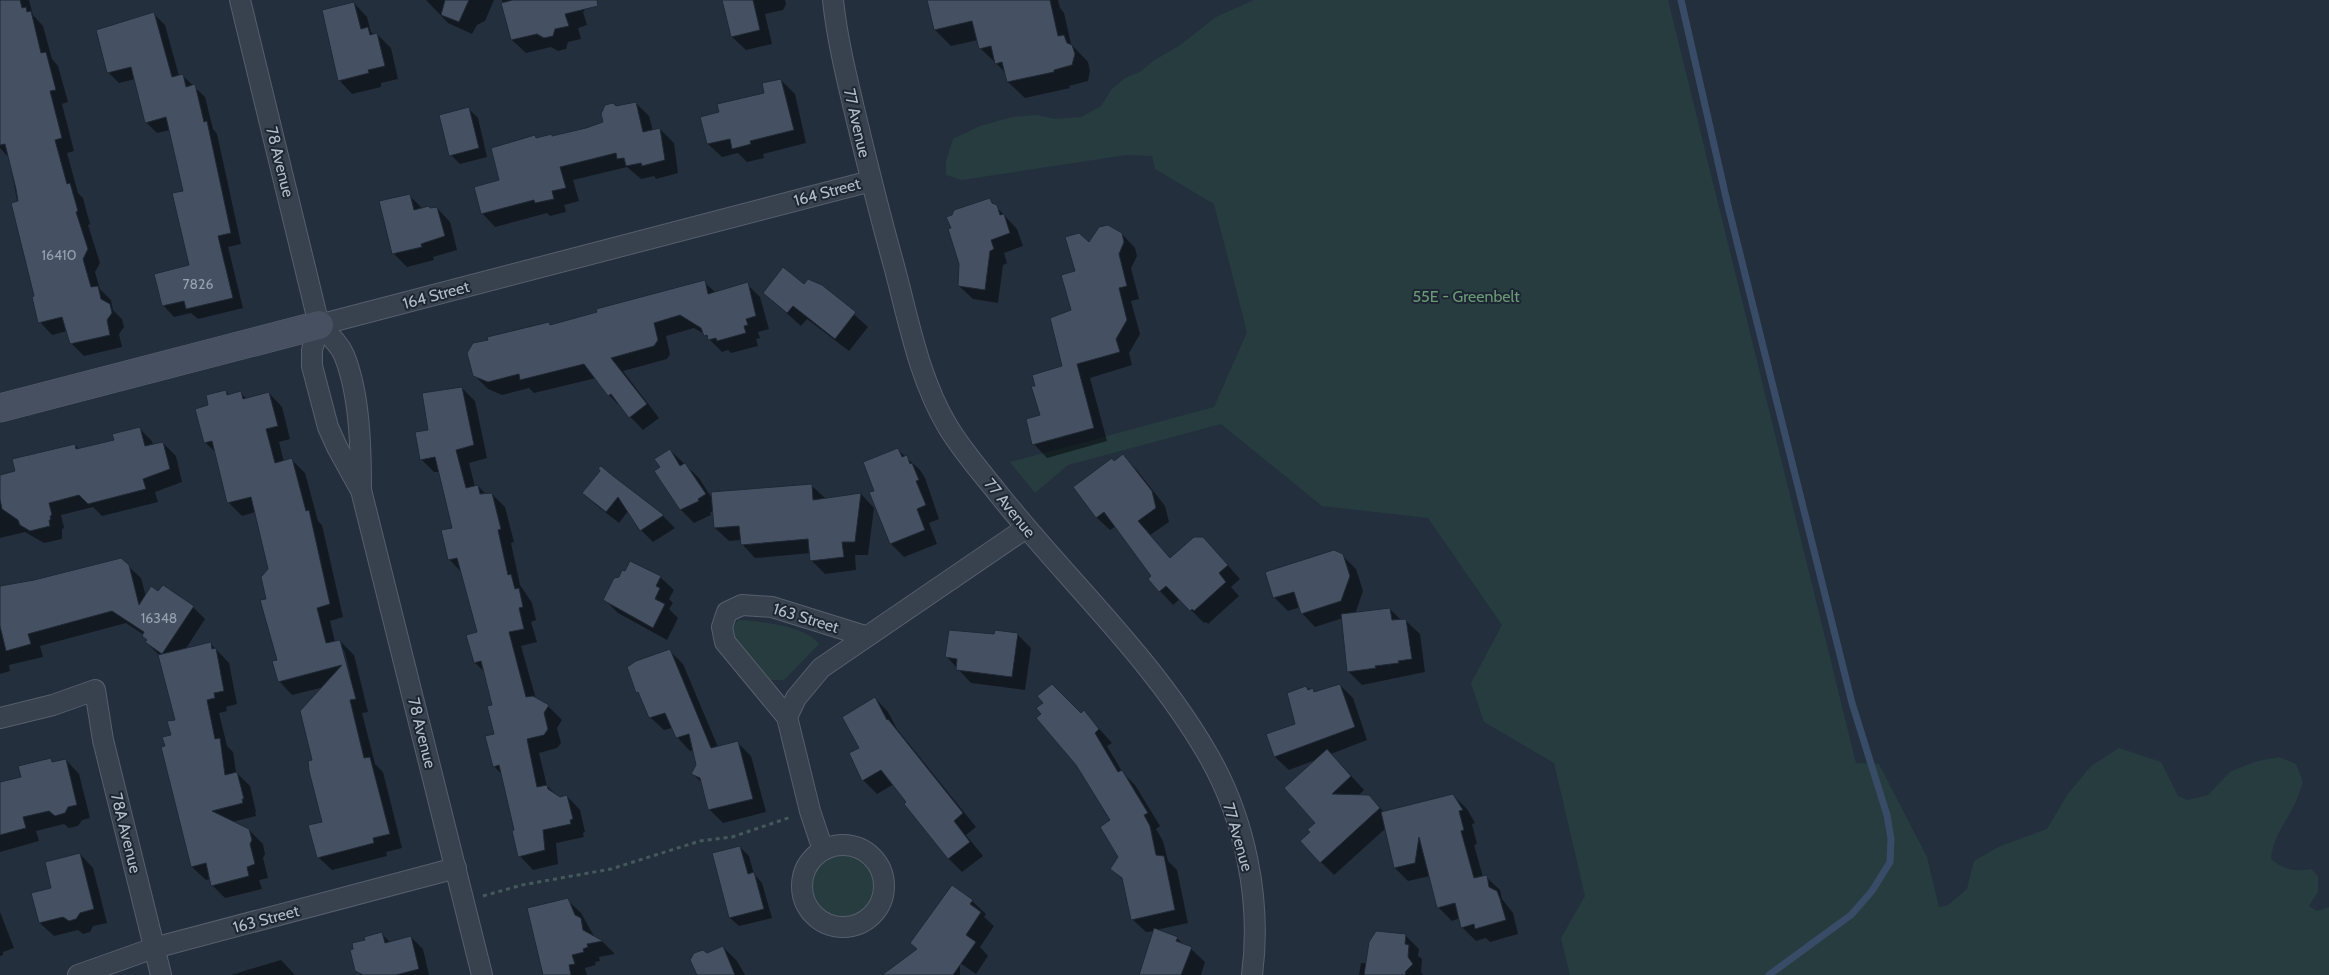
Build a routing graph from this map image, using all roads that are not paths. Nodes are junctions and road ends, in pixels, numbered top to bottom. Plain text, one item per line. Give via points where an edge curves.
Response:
1 (240, 0) edge
2 (833, 0) edge
3 (871, 181) junction
4 (319, 325) junction
5 (0, 408) edge
6 (361, 490) junction
7 (1026, 528) junction
8 (865, 636) junction
9 (787, 717) junction
10 (0, 718) edge
11 (823, 850) junction
12 (456, 868) junction
13 (154, 948) junction
14 (78, 975) edge
15 (161, 975) edge
16 (482, 975) edge
17 (1252, 975) edge

1 - 4 street, 78 Avenue
2 - 3 street, 77 Avenue via 839,44
3 - 4 street, 164 Street
3 - 7 street, 77 Avenue via 919,359 936,405 962,448
4 - 5 street, 164 Street
4 - 6 street, 78 Avenue via 344,355 358,419
4 - 6 street, 78 Avenue via 312,350 314,373 328,427
6 - 12 street, 78 Avenue
7 - 8 street, 163 Street
7 - 17 street, 77 Avenue via 1158,682 1196,735 1217,772 1239,829 1248,869 1255,928
8 - 9 street, 163 Street via 809,680
8 - 9 street, 163 Street via 772,607 742,605 727,612 722,627 725,642
9 - 11 street, 163 Street
10 - 13 street, 78A Avenue via 95,690 103,740
11 - 11 street via 805,871 802,885 806,902 813,914 825,923 838,927 858,924 879,906 884,892 880,867 860,848 846,845
12 - 13 street, 163 Street
12 - 16 street, 78 Avenue
13 - 14 street, 163 Street
13 - 15 street, 78A Avenue

